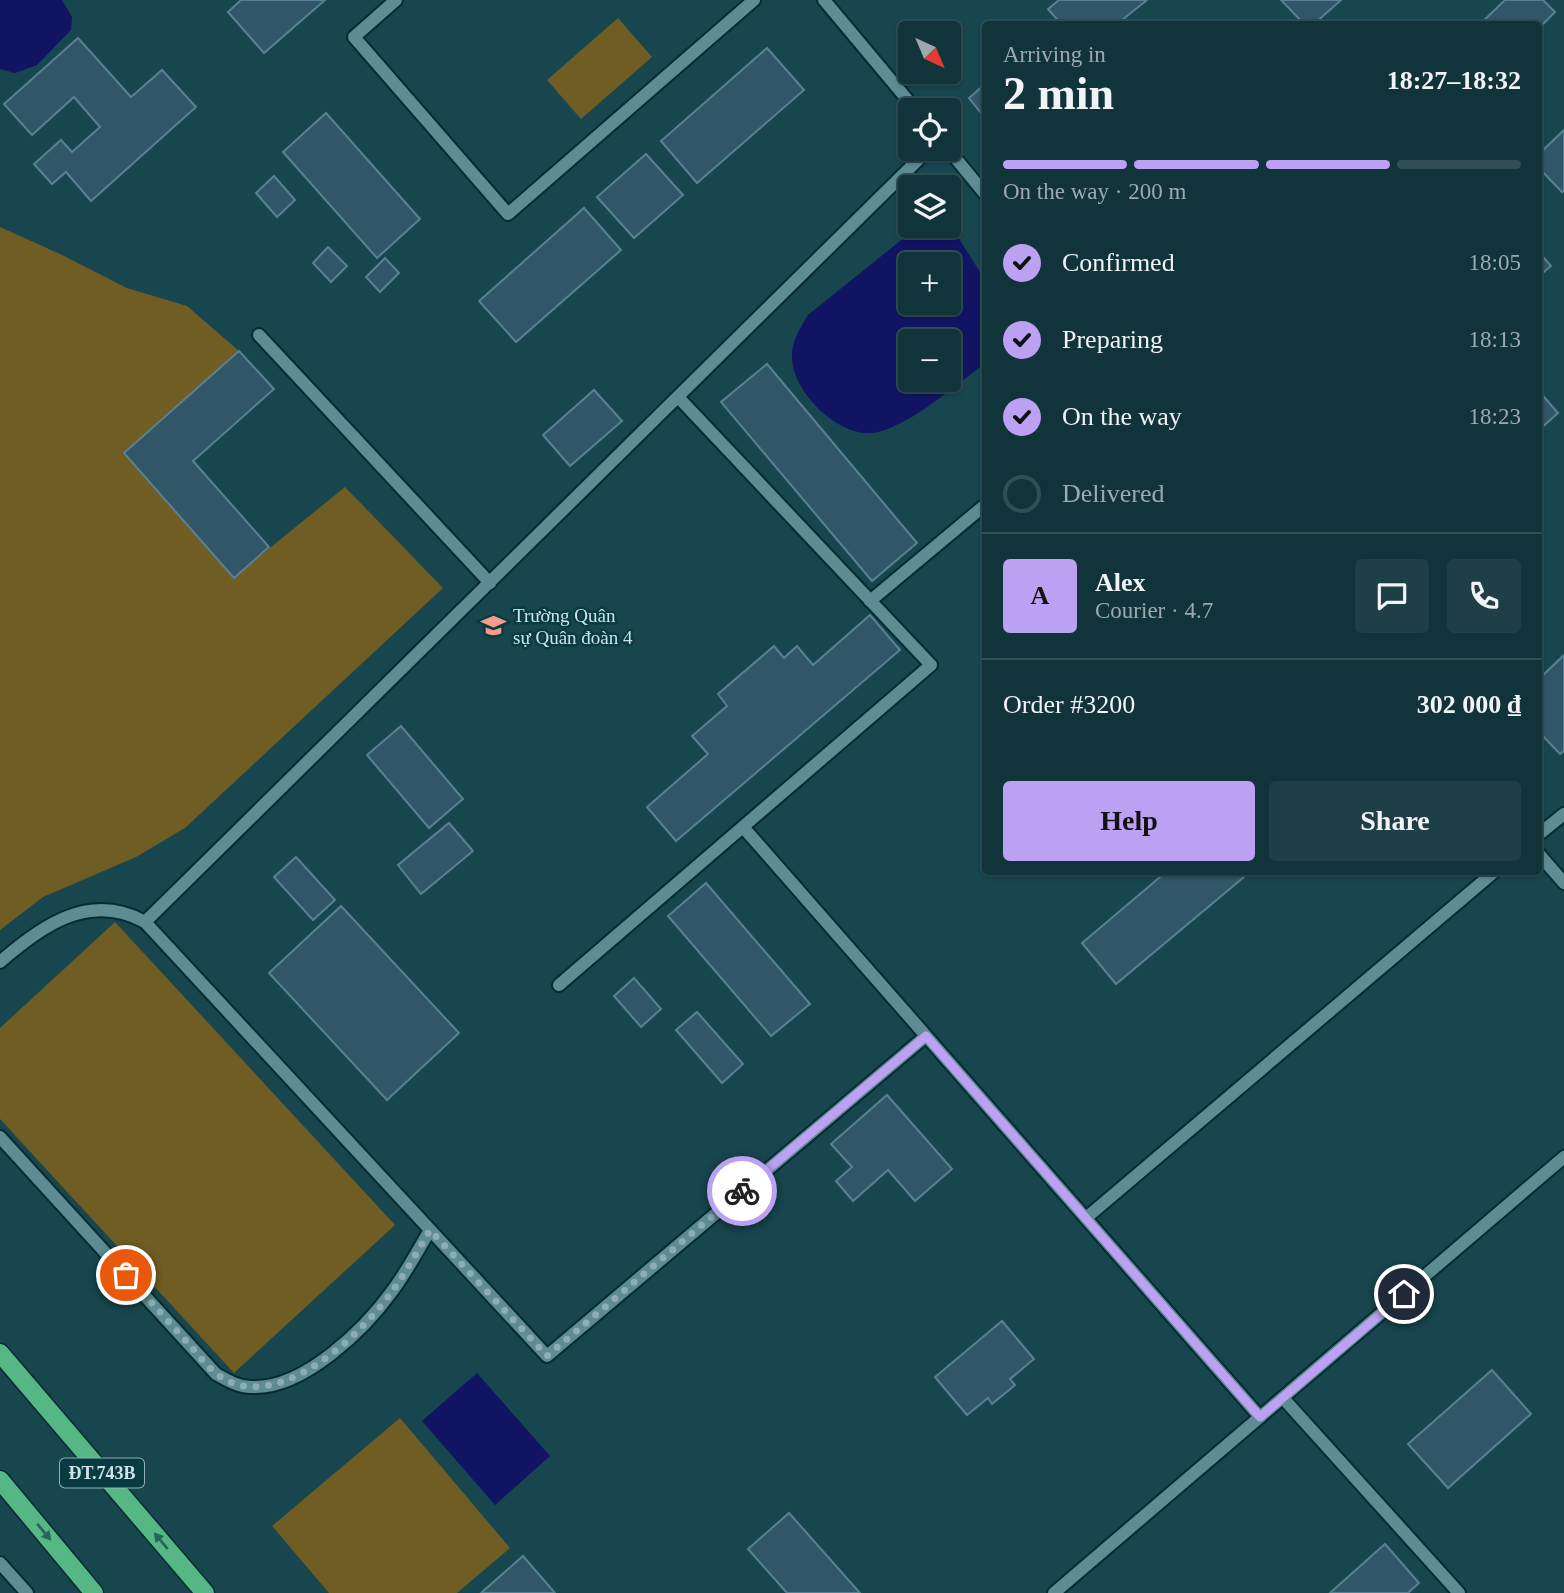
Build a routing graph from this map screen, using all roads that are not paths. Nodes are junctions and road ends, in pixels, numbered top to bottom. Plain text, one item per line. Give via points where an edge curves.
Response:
1 (396, 0) edge
2 (754, 0) edge
3 (824, 0) edge
4 (906, 98) edge
5 (917, 161) edge
6 (958, 161) edge
7 (982, 190) edge
8 (259, 335) dead end
9 (678, 397) junction
10 (982, 508) edge
11 (490, 583) junction
12 (870, 601) junction
13 (1564, 814) edge
14 (743, 827) junction
15 (1542, 832) edge
16 (1542, 858) edge
17 (1490, 875) edge
18 (1564, 883) edge
19 (145, 922) junction
20 (0, 962) edge
21 (559, 985) dead end
22 (926, 1036) junction
23 (0, 1137) edge
24 (1564, 1157) edge
25 (1086, 1218) junction
26 (430, 1230) junction
27 (0, 1353) edge
28 (1283, 1398) junction
29 (1260, 1417) junction
30 (0, 1480) edge
31 (0, 1563) edge
32 (27, 1593) edge
33 (94, 1593) edge
34 (205, 1593) edge
35 (1054, 1593) edge
36 (1459, 1593) edge

1 - 2 lane via 354,37 508,214
3 - 4 lane
5 - 9 lane
6 - 7 lane
8 - 11 lane
9 - 11 lane
9 - 12 lane
10 - 12 lane
11 - 19 lane
12 - 14 lane via 931,665
13 - 15 lane
14 - 21 lane
14 - 22 lane
16 - 18 lane
17 - 25 lane
19 - 20 lane via 110,910 66,917 29,936
19 - 26 lane
22 - 25 lane
22 - 26 lane via 547,1356
23 - 26 lane via 216,1374 238,1385 271,1386 289,1380 330,1354 387,1298
24 - 28 lane
25 - 29 lane
34 -> 27 main road, ĐT.743B
28 - 29 lane
28 - 36 lane
29 - 35 lane
30 -> 33 main road
31 - 32 lane

